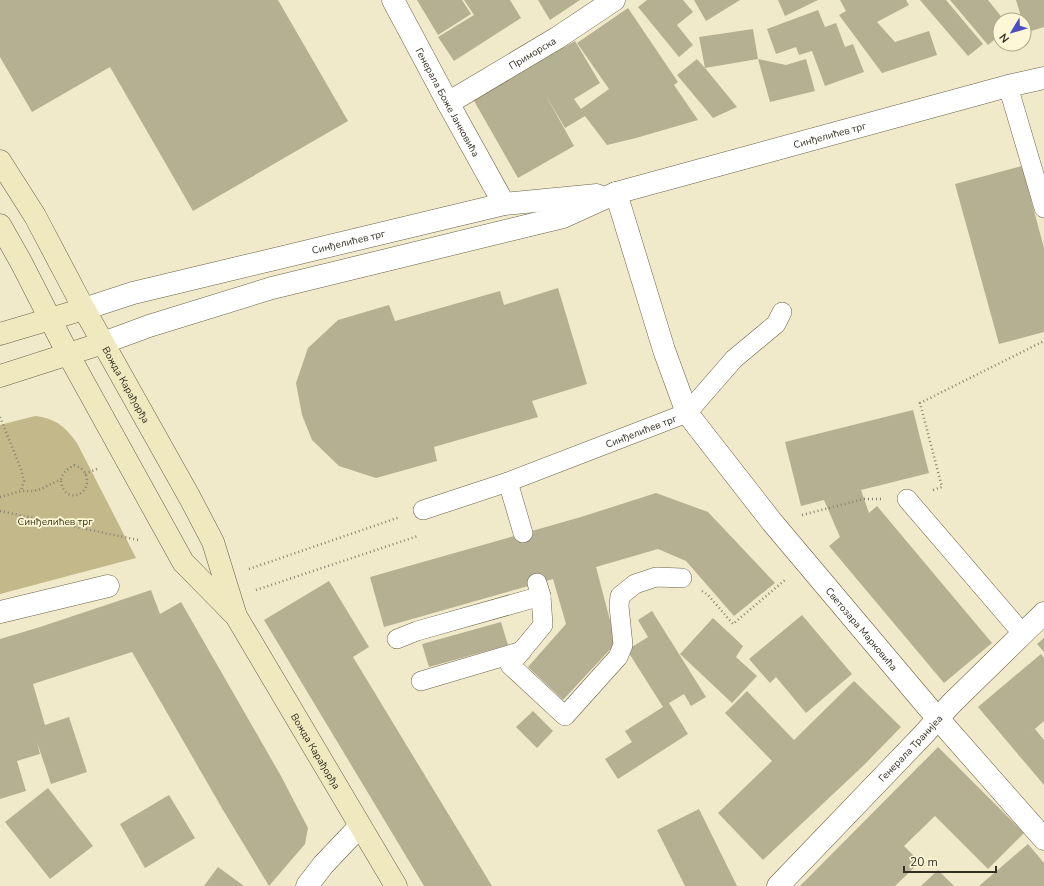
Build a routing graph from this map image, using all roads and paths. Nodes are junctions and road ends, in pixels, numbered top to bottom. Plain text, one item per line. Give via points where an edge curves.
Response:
1 (394, 0) edge
2 (614, 0) edge
3 (1044, 78) edge
4 (1008, 86) junction
5 (448, 103) junction
6 (0, 161) edge
7 (616, 193) junction
8 (504, 204) junction
9 (1044, 208) edge
10 (0, 225) edge
11 (84, 309) junction
12 (782, 312) dead end
13 (50, 319) junction
14 (0, 334) edge
15 (1044, 341) edge
16 (102, 343) junction
17 (68, 354) junction
18 (0, 376) edge
19 (687, 413) junction
20 (0, 417) edge
21 (61, 480) junction
22 (508, 482) junction
23 (21, 491) junction
24 (0, 497) edge
25 (907, 499) junction
26 (0, 510) edge
27 (422, 510) joint
28 (800, 516) dead end
29 (422, 534) dead end
30 (523, 534) dead end
31 (143, 541) dead end
32 (243, 571) dead end
33 (790, 577) dead end
34 (682, 578) joint
35 (108, 586) dead end
36 (251, 592) dead end
37 (0, 612) edge
38 (1044, 613) edge
39 (236, 616) junction
40 (1023, 634) junction
41 (397, 639) dead end
42 (522, 651) junction
43 (421, 681) dead end
44 (938, 719) junction
45 (360, 826) junction
46 (1044, 839) edge
47 (307, 886) edge
48 (396, 886) edge
49 (778, 886) edge

1 - 5 street, Генерала Боже Јанковића
2 - 5 street, Приморска via 557,38
3 - 4 street, Синђелићев трг
4 - 7 street, Синђелићев трг
4 - 9 lane
5 - 8 street, Генерала Боже Јанковића
6 - 11 main road, Вожда Карађорђа via 35,216
7 - 8 street, Синђелићев трг
7 - 16 street, Синђелићев трг via 563,217 272,288
7 - 19 street, Синђелићев трг via 664,350
8 - 11 street, Синђелићев трг via 158,287
10 - 13 main road, Вожда Карађорђа
11 - 13 main road
11 - 16 main road, Вожда Карађорђа
12 - 19 lane via 776,324 734,359
13 - 14 main road
13 - 17 main road, Вожда Карађорђа
15 - 25 path via 920,403 942,487
16 - 17 main road
16 - 39 main road, Вожда Карађорђа via 213,542
17 - 18 main road
17 - 39 main road, Вожда Карађорђа via 183,562
19 - 22 lane, Синђелићев трг
19 - 44 street, Светозара Марковића via 772,522
20 - 23 path via 21,469 24,481
21 - 21 path via 63,489 72,496 78,495 87,484 84,472 74,465 66,470
21 - 23 path via 41,489
22 - 27 lane, Синђелићев трг
22 - 30 lane
23 - 24 path
25 - 28 path via 864,499
25 - 40 lane
26 - 31 path
27 - 32 path
29 - 36 path
33 - 34 path via 733,624 708,595
34 - 42 lane via 656,577 635,584 620,596 623,645 618,657 565,716 510,665
35 - 37 street
38 - 40 street, Генерала Транијеа
39 - 45 main road, Вожда Карађорђа
40 - 44 street, Генерала Транијеа
41 - 42 lane via 539,590 543,625
42 - 43 lane
44 - 46 street, Светозара Марковића
44 - 49 street, Генерала Транијеа
45 - 47 street
45 - 48 main road, Вожда Карађорђа

